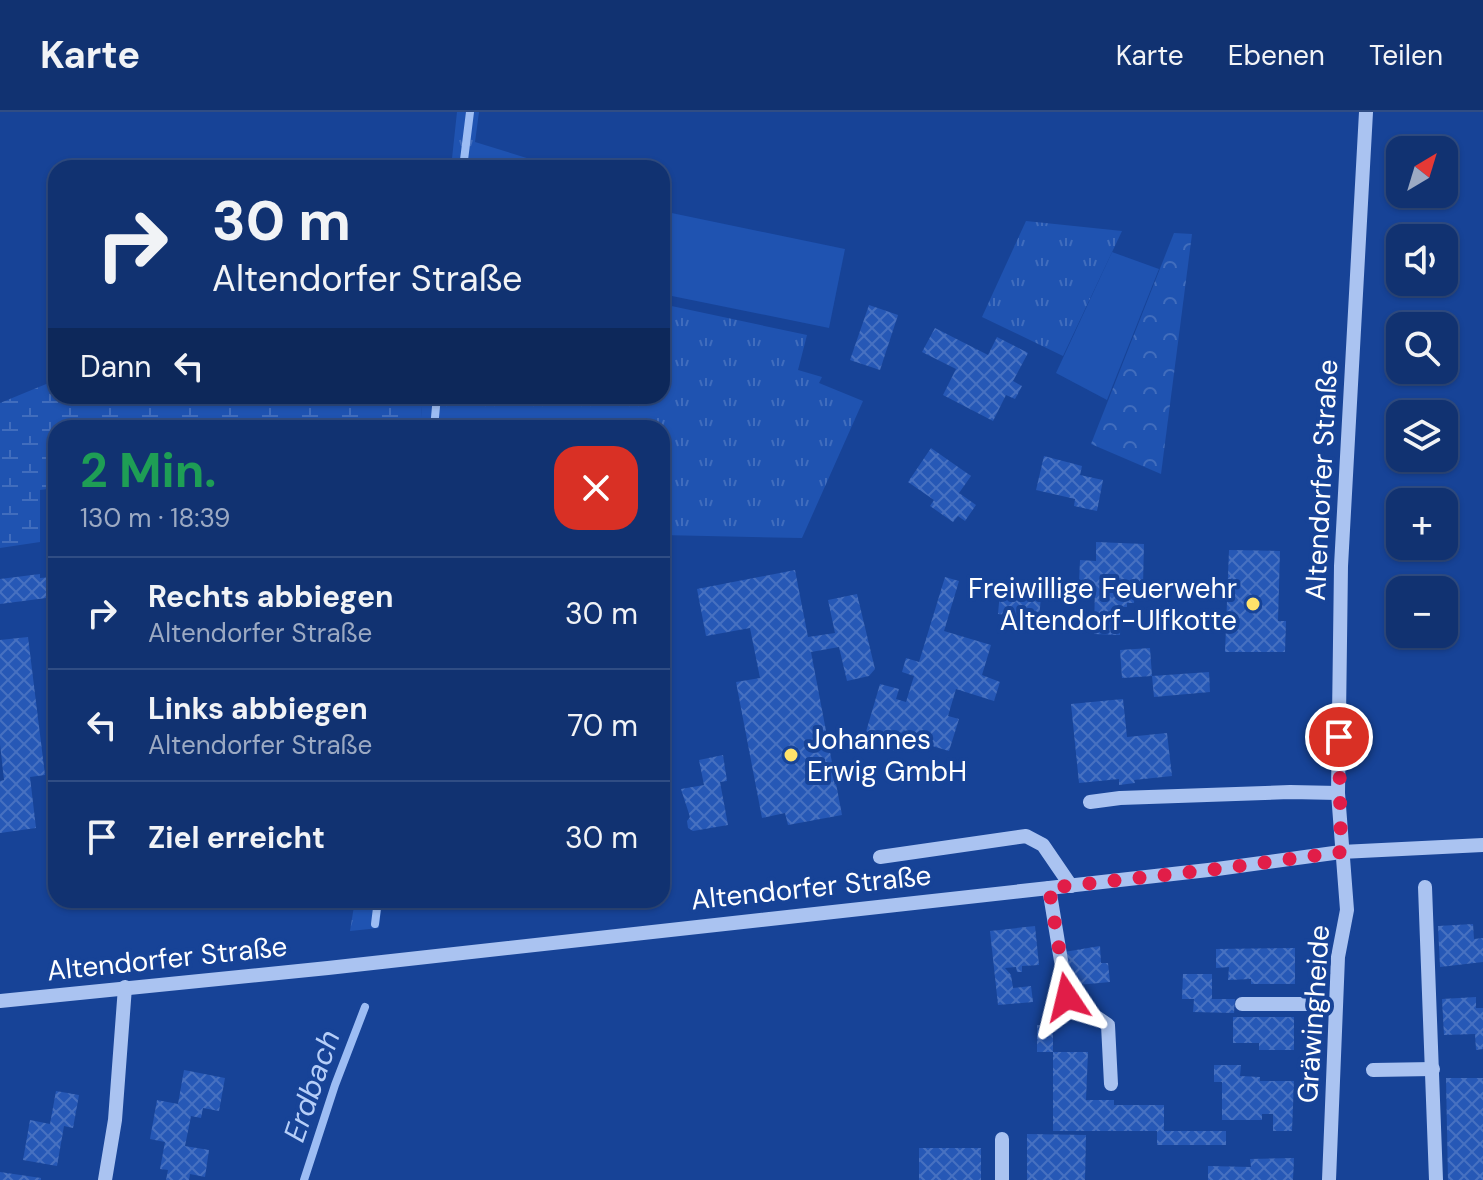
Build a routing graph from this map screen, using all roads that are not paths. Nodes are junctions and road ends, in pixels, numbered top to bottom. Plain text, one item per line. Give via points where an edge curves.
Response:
1 (1366, 112) edge
2 (1338, 793) junction
3 (1090, 802) dead end
4 (1483, 845) edge
5 (1341, 852) junction
6 (880, 857) dead end
7 (1071, 886) junction
8 (1425, 887) dead end
9 (1049, 888) junction
10 (125, 987) junction
11 (0, 1001) edge
12 (1242, 1004) dead end
13 (1336, 1004) junction
14 (1433, 1069) junction
15 (1373, 1070) dead end
16 (1111, 1084) dead end
17 (1002, 1139) dead end
18 (105, 1180) edge
19 (1002, 1180) edge
20 (1329, 1180) edge
21 (1436, 1180) edge

1 - 2 street, Altendorfer Straße via 1341,566
2 - 3 street
2 - 5 street, Altendorfer Straße
4 - 5 street, Altendorfer Straße
5 - 7 street, Altendorfer Straße
5 - 13 street, Gräwingheide via 1347,910
6 - 7 street via 1026,836 1043,845
7 - 9 street, Altendorfer Straße
8 - 14 street
9 - 10 street, Altendorfer Straße
9 - 16 street via 1067,997 1108,1025
10 - 11 street, Altendorfer Straße
10 - 18 street
12 - 13 street
13 - 20 street, Gräwingheide
14 - 15 street
14 - 21 street
17 - 19 street

